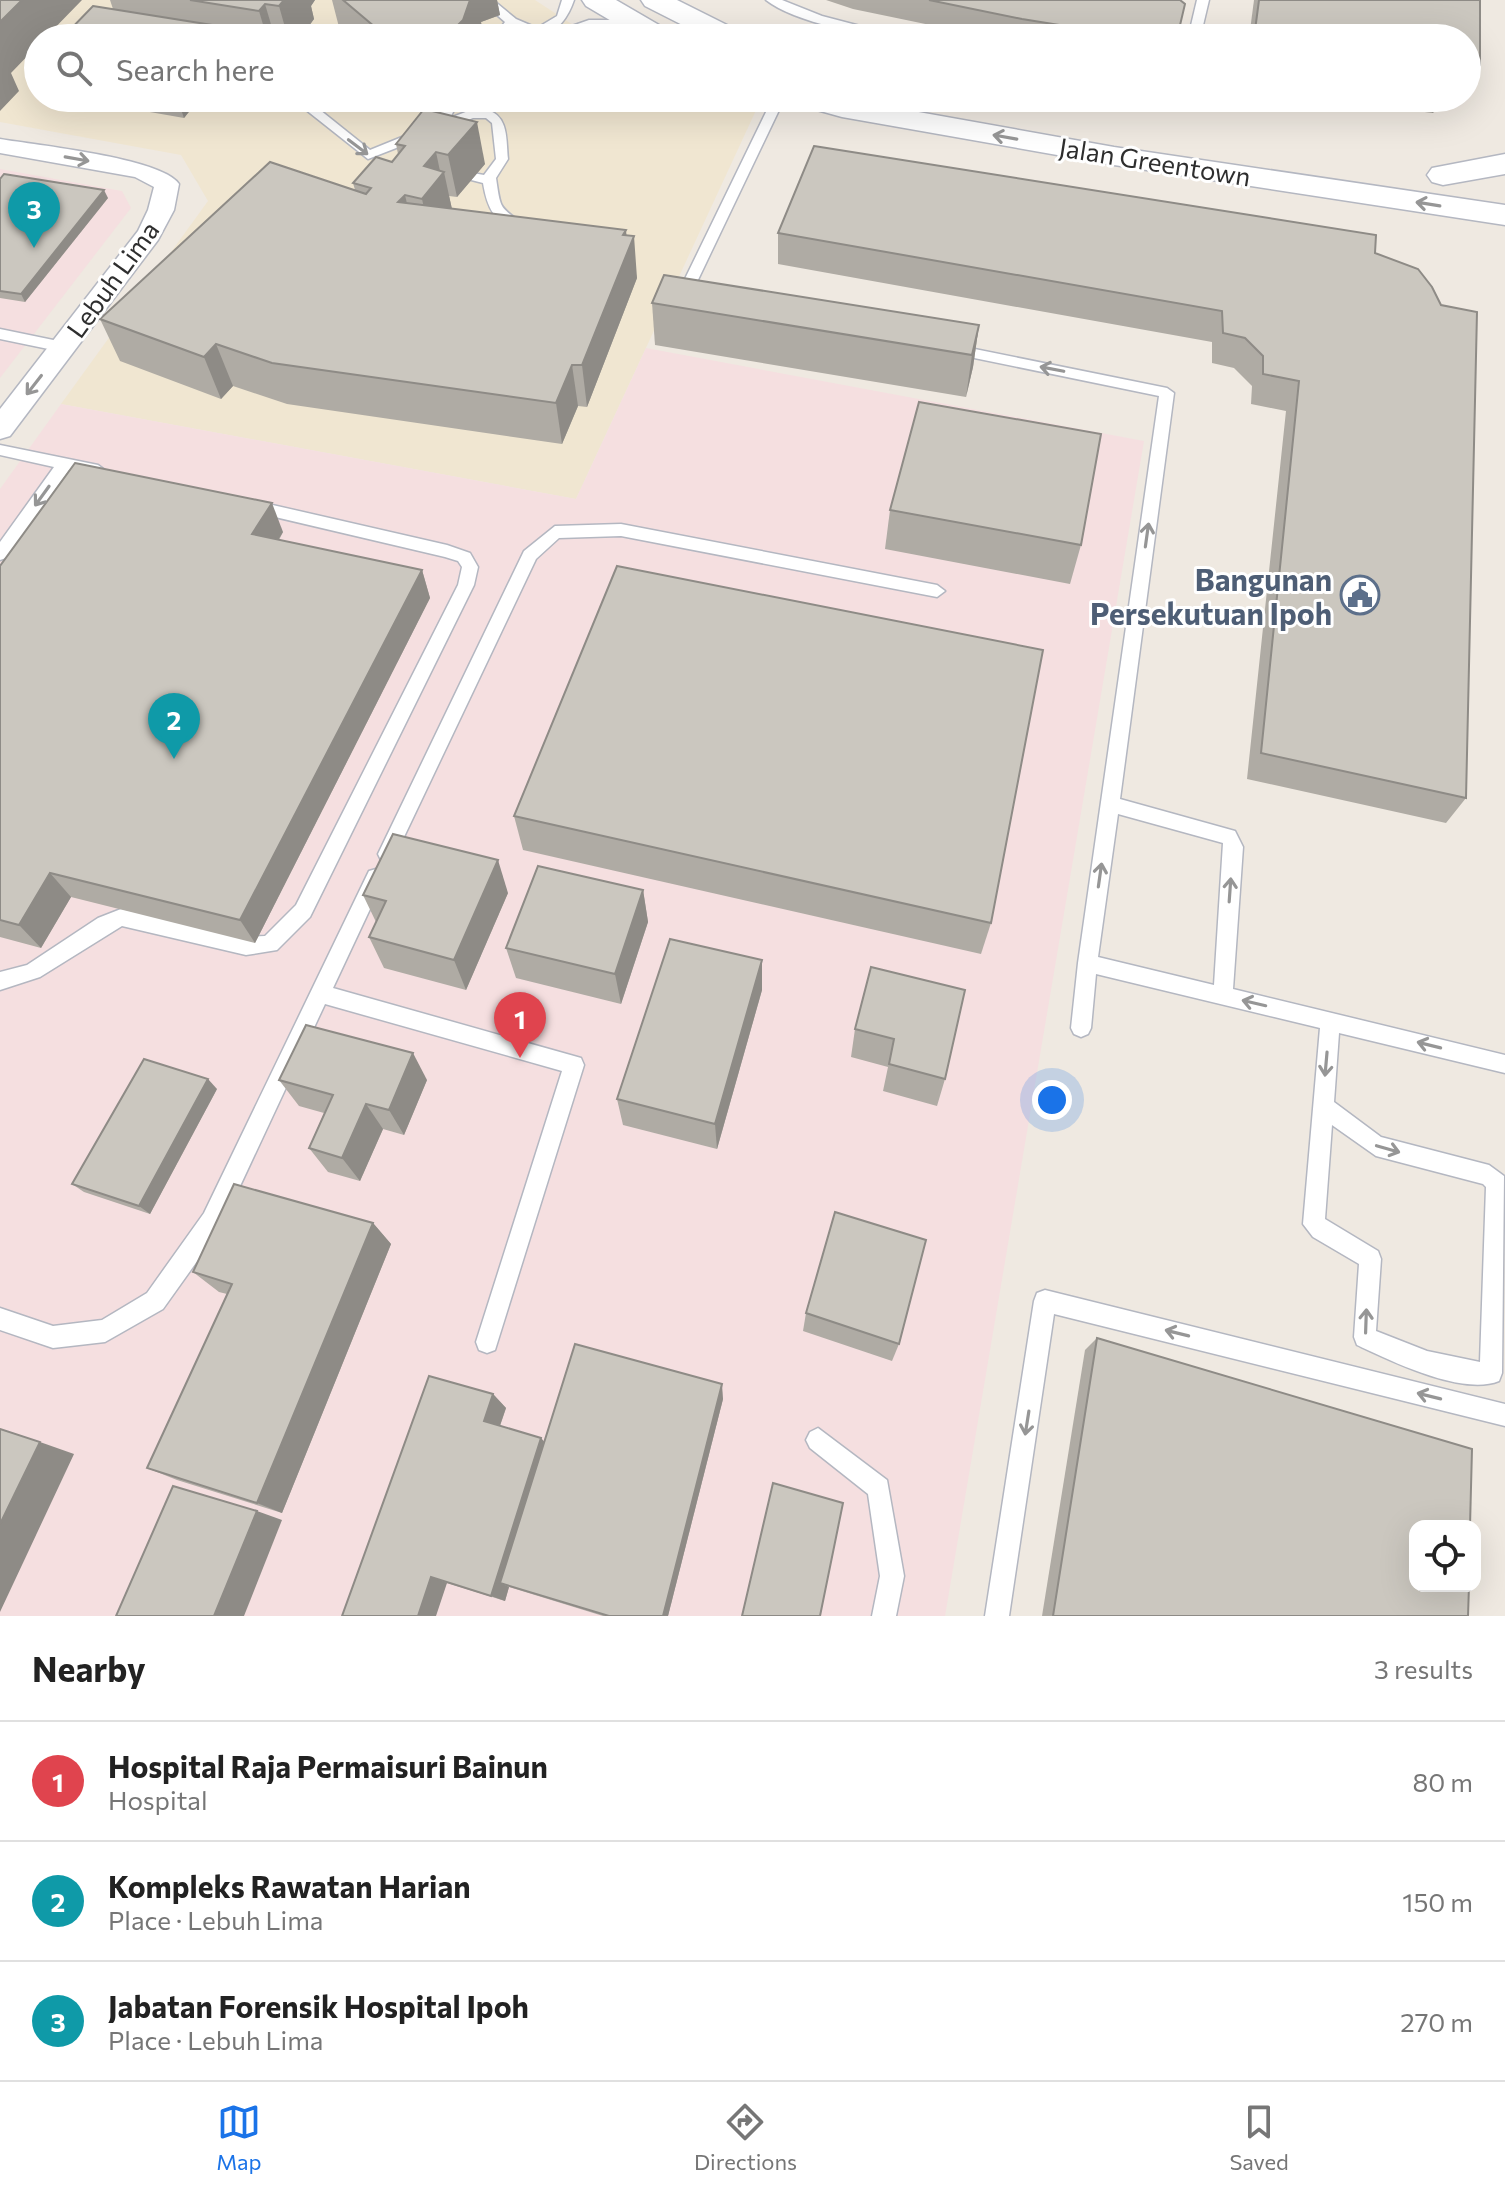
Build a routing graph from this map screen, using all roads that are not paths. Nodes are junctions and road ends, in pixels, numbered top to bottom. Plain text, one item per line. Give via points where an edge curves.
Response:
1 (486, 0) edge
2 (568, 0) edge
3 (596, 0) edge
4 (655, 0) edge
5 (772, 0) edge
6 (1203, 0) edge
7 (512, 21) junction
8 (510, 24) edge
9 (517, 24) edge
10 (554, 24) edge
11 (589, 24) edge
12 (636, 24) joint
13 (703, 24) edge
14 (840, 24) edge
15 (1197, 24) edge
16 (314, 112) edge
17 (476, 112) edge
18 (772, 112) edge
19 (865, 112) edge
20 (446, 113) joint
21 (472, 114) junction
22 (489, 114) joint
23 (439, 127) junction
24 (1203, 140) dead end
25 (0, 146) edge
26 (1248, 147) dead end
27 (386, 148) junction
28 (401, 162) edge
29 (1505, 164) edge
30 (441, 171) edge
31 (489, 178) junction
32 (1505, 185) edge
33 (1472, 210) junction
34 (1505, 215) edge
35 (1505, 230) edge
36 (532, 231) edge
37 (711, 303) edge
38 (0, 334) edge
39 (932, 346) edge
40 (63, 347) junction
41 (0, 429) edge
42 (0, 450) edge
43 (65, 464) junction
44 (111, 474) edge
45 (233, 502) edge
46 (0, 554) edge
47 (937, 591) dead end
48 (1110, 804) junction
49 (1088, 963) junction
50 (0, 981) edge
51 (321, 994) junction
52 (1223, 996) junction
53 (1330, 1021) junction
54 (1081, 1028) dead end
55 (1505, 1064) edge
56 (1323, 1106) junction
57 (0, 1319) edge
58 (487, 1342) dead end
59 (1505, 1415) edge
60 (818, 1440) dead end
61 (884, 1616) edge
62 (997, 1616) edge

1 - 7 lane
2 - 10 lane
3 - 12 main road
4 - 13 main road
5 - 14 lane
6 - 15 lane
7 - 8 lane
7 - 9 lane
11 - 12 lane
16 -> 27 lane via 368,155
17 - 21 lane
18 - 37 lane via 689,285
33 -> 19 main road, Jalan Greentown
20 - 21 lane
20 - 23 lane
21 - 22 lane
21 - 23 lane
22 - 31 lane via 498,122 502,159
23 - 27 lane
24 - 26 main road, Jalan Greentown
25 -> 40 street, Lebuh Lima via 142,171 167,184 149,234
27 - 28 lane
29 - 32 main road via 1428,173
30 - 31 lane
31 - 36 lane via 494,210 502,219
33 - 34 main road, Jalan Greentown
33 - 35 main road
38 - 40 lane
48 -> 39 lane via 1167,393
40 -> 41 street, Lebuh Lima
42 - 43 lane
43 - 44 lane
43 -> 46 lane
45 - 50 lane via 464,557 470,567 466,585 303,911 270,944 246,946 121,917 103,923 40,970
47 - 51 lane via 621,530 555,532 530,555
49 -> 48 lane
52 -> 48 lane via 1234,847 1229,837
49 - 52 lane
49 - 54 lane
51 - 57 lane via 212,1221 155,1301 105,1331 53,1337
51 - 58 lane via 574,1065
53 -> 52 lane
55 -> 53 lane
53 -> 56 lane
56 -> 56 lane via 1376,1146 1489,1175 1497,1183 1491,1373 1475,1376 1365,1337 1370,1259 1353,1243 1324,1234 1314,1224
59 -> 62 lane via 1045,1301
60 - 61 lane via 879,1488 892,1576

